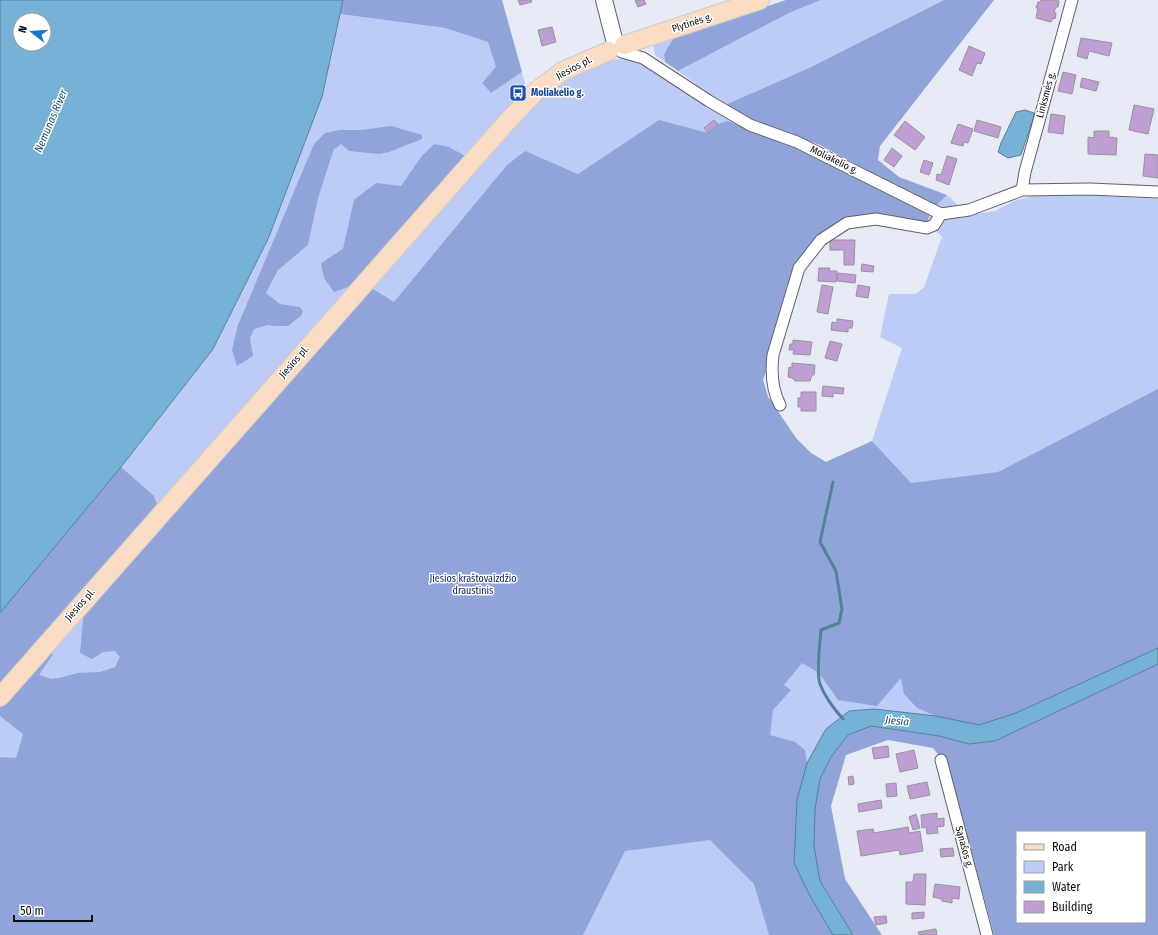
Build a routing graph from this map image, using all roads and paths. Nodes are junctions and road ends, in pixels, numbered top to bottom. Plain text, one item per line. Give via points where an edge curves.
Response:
1 (604, 0) edge
2 (760, 0) edge
3 (1072, 0) edge
4 (617, 47) junction
5 (1022, 190) junction
6 (1158, 192) edge
7 (941, 214) junction
8 (780, 405) dead end
9 (0, 697) edge
10 (941, 760) dead end
11 (987, 935) edge

1 - 4 main road
2 - 4 main road, Plytinės g.
3 - 5 street, Linksmės g.
4 - 7 street, Moliakelio g. via 643,58 750,125 797,142
4 - 9 main road, Jiesios pl. via 563,71 536,91
5 - 6 street
5 - 7 street via 969,210
7 - 8 street via 934,225 927,228 876,219 848,223 821,240 799,268 773,355 775,396
10 - 11 street, Sąnašos g.

